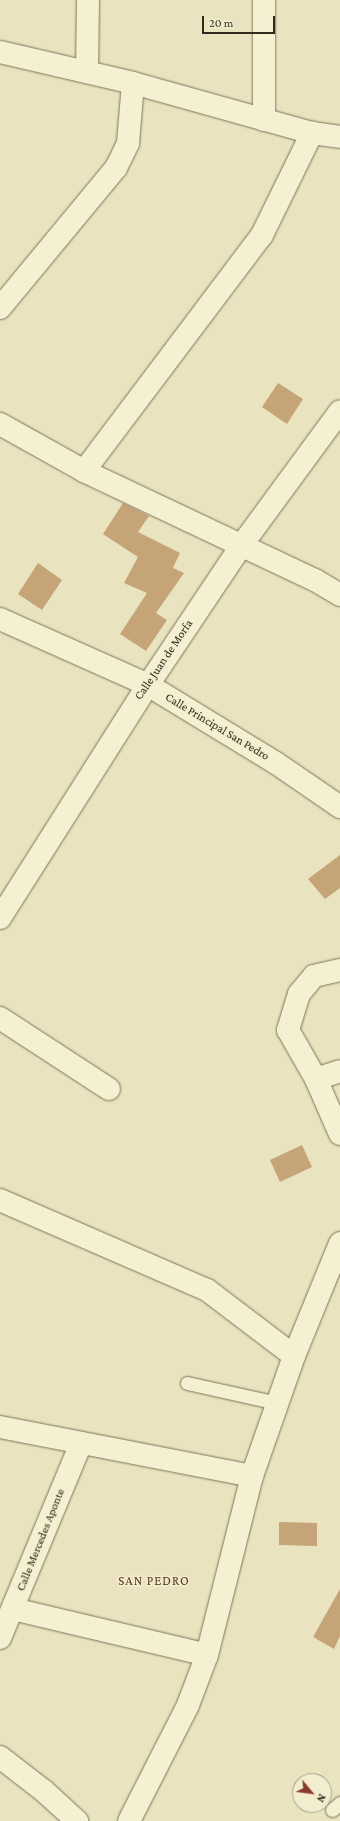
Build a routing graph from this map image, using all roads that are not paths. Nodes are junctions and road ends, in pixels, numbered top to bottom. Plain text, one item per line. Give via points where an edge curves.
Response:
1 (88, 0) edge
2 (264, 0) edge
3 (0, 52) edge
4 (86, 72) junction
5 (133, 83) junction
6 (264, 120) junction
7 (312, 133) junction
8 (340, 137) edge
9 (0, 308) edge
10 (340, 411) edge
11 (0, 424) edge
12 (84, 471) junction
13 (241, 546) junction
14 (340, 595) edge
15 (0, 619) edge
16 (148, 685) junction
17 (340, 807) edge
18 (0, 918) edge
19 (340, 970) edge
20 (0, 1018) edge
21 (340, 1071) edge
22 (316, 1079) junction
23 (109, 1089) dead end
24 (340, 1134) edge
25 (0, 1200) edge
26 (340, 1243) edge
27 (294, 1356) junction
28 (187, 1383) dead end
29 (277, 1403) junction
30 (0, 1427) edge
31 (81, 1443) junction
32 (252, 1476) junction
33 (13, 1609) junction
34 (0, 1638) edge
35 (207, 1655) junction
36 (0, 1757) edge
37 (77, 1821) edge
38 (129, 1821) edge

1 - 4 street
2 - 6 street
3 - 4 street
4 - 5 street
5 - 6 street
5 - 9 street via 128,143 116,168
6 - 7 street
7 - 8 street
7 - 12 street via 262,235
10 - 13 street, Calle Juan de Morfa
11 - 12 street
12 - 13 street
13 - 14 street via 315,580
13 - 16 street, Calle Juan de Morfa
15 - 16 street, Calle Principal San Pedro
16 - 17 street, Calle Principal San Pedro via 276,763
16 - 18 street, Calle Juan de Morfa
19 - 22 street via 314,976 299,994 288,1030
20 - 23 street
21 - 22 street
22 - 24 street
25 - 27 street via 207,1290
26 - 27 street
27 - 29 street
28 - 29 lane
29 - 32 street
30 - 31 street
31 - 32 street
31 - 33 street, Calle Mercedes Aponte
32 - 35 street
33 - 34 street, Calle Mercedes Aponte
33 - 35 street
35 - 38 street via 188,1705
36 - 37 street

